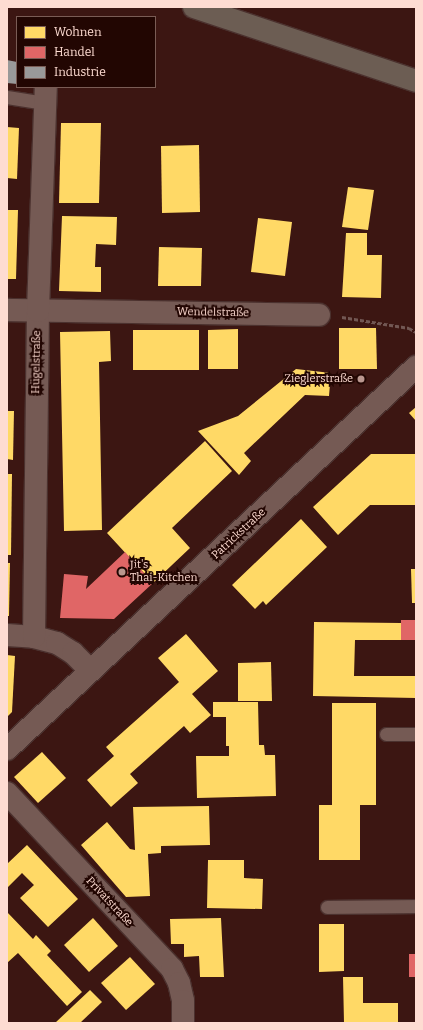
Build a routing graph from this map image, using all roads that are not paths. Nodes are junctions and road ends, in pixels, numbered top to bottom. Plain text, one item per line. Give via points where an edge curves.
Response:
1 (194, 7) edge
2 (341, 58) junction
3 (416, 81) edge
4 (45, 95) edge
5 (416, 96) edge
6 (7, 97) edge
7 (7, 310) edge
8 (38, 311) junction
9 (320, 315) road end
10 (416, 367) edge
11 (7, 636) edge
12 (34, 636) junction
13 (91, 670) junction
14 (386, 734) dead end
15 (416, 734) edge
16 (7, 749) edge
17 (7, 793) edge
18 (416, 906) edge
19 (327, 908) dead end
20 (183, 1023) edge

1 - 2 main road
2 - 3 main road
2 - 5 main road
4 - 6 lane
4 - 8 street, Hügelstraße
7 - 8 street, Wendelstraße
8 - 9 street, Wendelstraße
8 - 12 street, Hügelstraße
10 - 13 street, Patrickstraße
11 - 12 street
12 - 13 street via 57,643 73,653
13 - 16 street, Patrickstraße
14 - 15 lane
17 - 20 street, Privatstraße via 172,969 179,983 183,1001
18 - 19 lane

